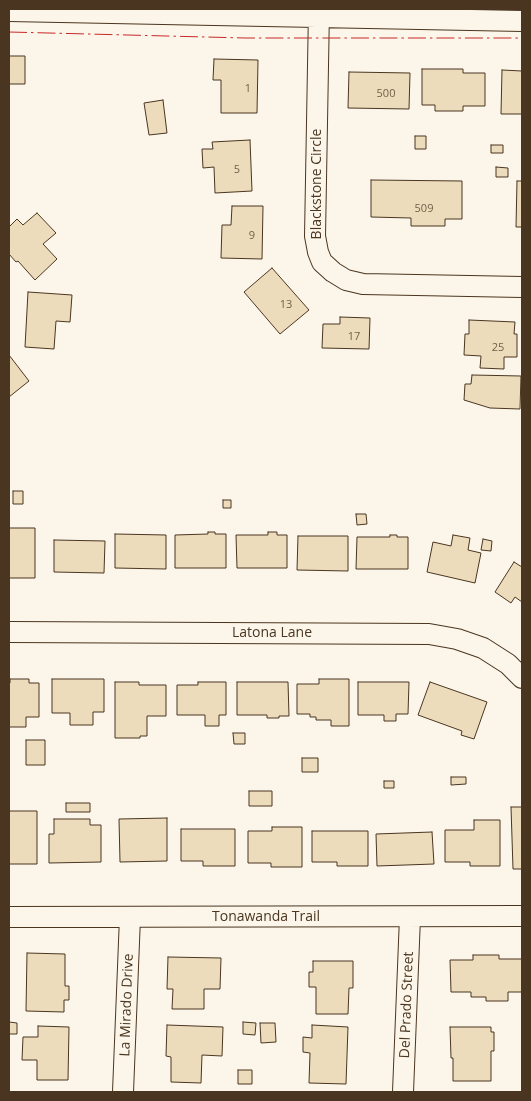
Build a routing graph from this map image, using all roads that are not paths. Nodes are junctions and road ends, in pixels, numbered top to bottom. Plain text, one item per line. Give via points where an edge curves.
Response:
1 (9, 10) edge
2 (319, 13) edge
3 (522, 21) edge
4 (522, 287) edge
5 (9, 632) edge
6 (522, 678) edge
7 (522, 916) edge
8 (9, 917) edge
9 (130, 917) junction
10 (410, 917) junction
11 (123, 1092) edge
12 (404, 1092) edge

1 - 2 street
2 - 3 street
2 - 4 street, Blackstone Circle via 315,236 322,262 346,280 364,284
5 - 6 street, Latona Lane via 429,634 483,648 508,664
7 - 10 street, Tonawanda Trail
8 - 9 street, Tonawanda Trail
9 - 10 street, Tonawanda Trail
9 - 11 street, La Mirado Drive
10 - 12 street, Del Prado Street

